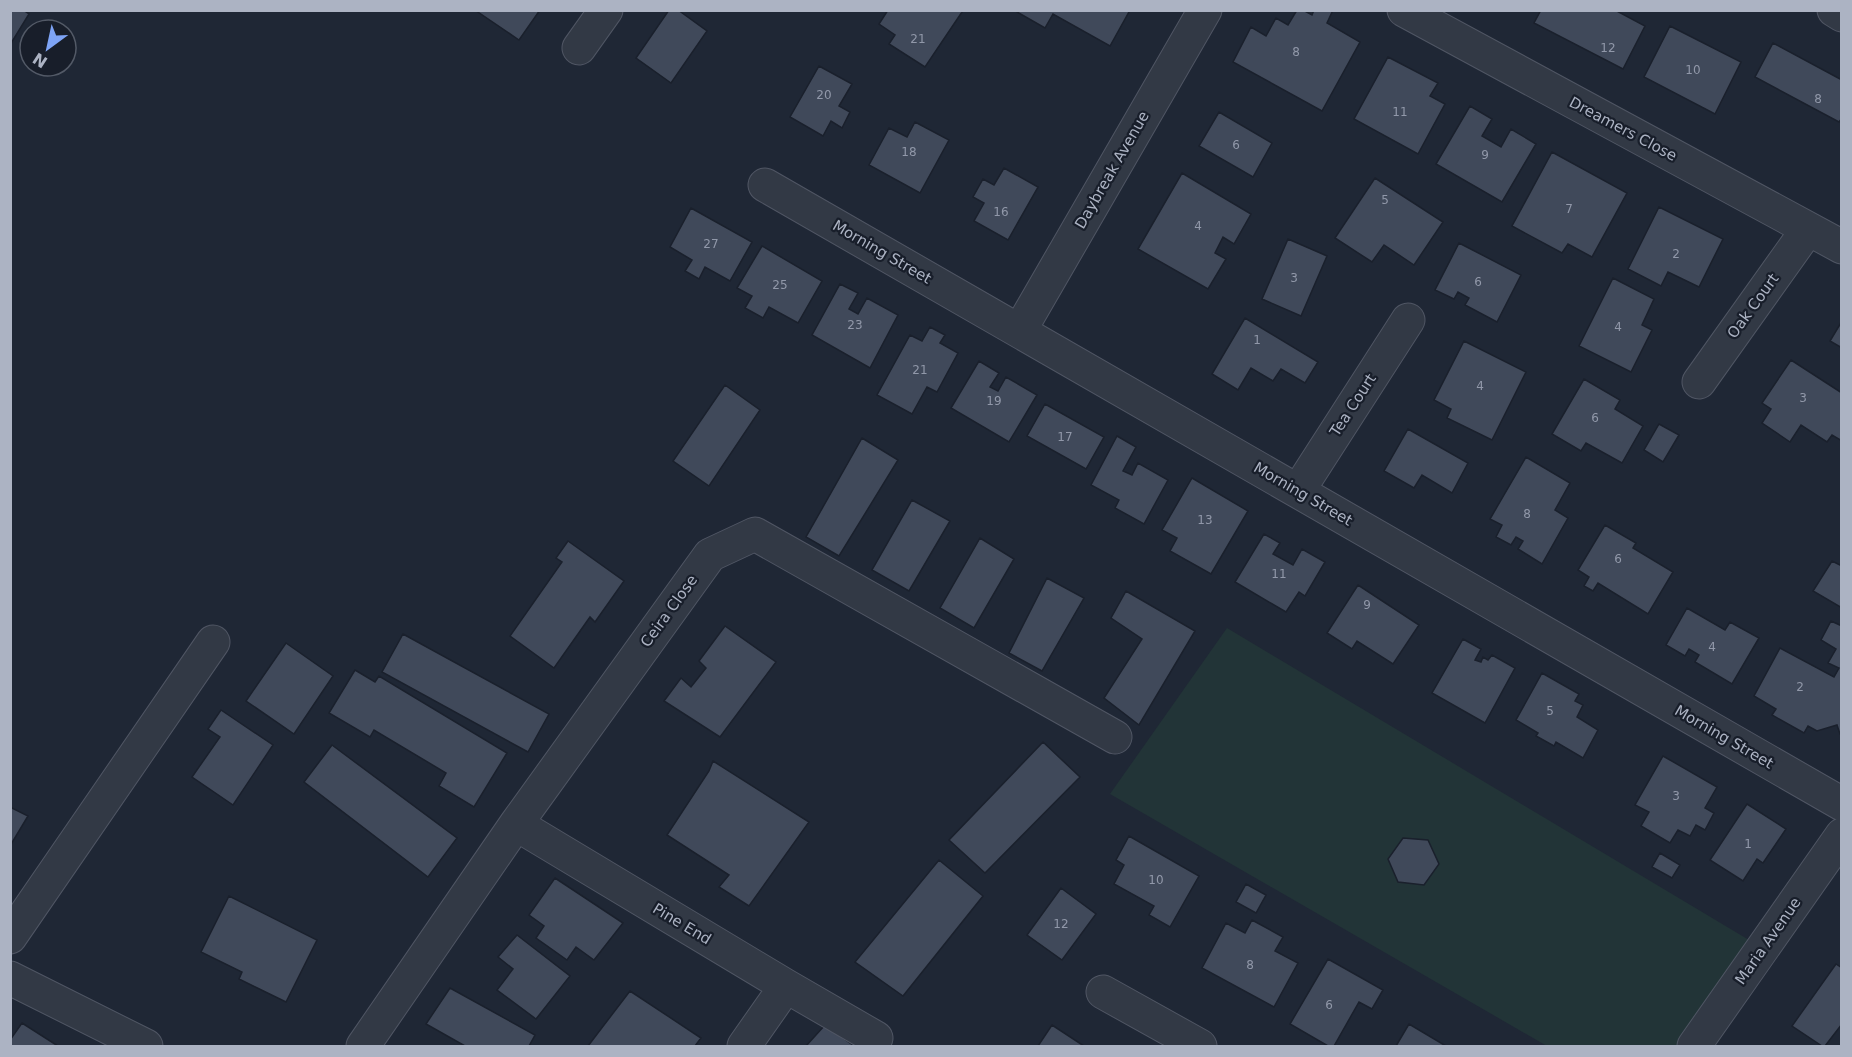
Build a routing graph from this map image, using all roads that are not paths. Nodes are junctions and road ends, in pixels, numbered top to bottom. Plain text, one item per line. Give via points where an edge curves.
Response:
1 (606, 10) edge
2 (1205, 10) edge
3 (1404, 10) edge
4 (1834, 10) edge
5 (1842, 15) edge
6 (579, 48) dead end
7 (765, 185) dead end
8 (1808, 229) junction
9 (1842, 247) edge
10 (1408, 320) dead end
11 (1020, 330) junction
12 (1699, 382) dead end
13 (1298, 491) junction
14 (213, 642) dead end
15 (1114, 737) dead end
16 (1842, 804) edge
17 (516, 824) junction
18 (1842, 835) edge
19 (10, 938) edge
20 (10, 978) edge
21 (786, 986) junction
22 (1103, 992) dead end
23 (876, 1038) dead end
24 (146, 1047) edge
25 (363, 1047) edge
26 (744, 1047) edge
27 (1200, 1047) edge
28 (1694, 1047) edge

1 - 6 street
2 - 11 street, Daybreak Avenue
3 - 8 street, Dreamers Close
4 - 5 street
7 - 11 street, Morning Street
8 - 9 street, Dreamers Close
8 - 12 street, Oak Court
10 - 13 street, Tea Court
11 - 13 street, Morning Street
13 - 16 street, Morning Street
14 - 19 street
15 - 17 street, Ceira Close via 755,534 710,555
17 - 21 street, Pine End
17 - 25 street, Ceira Close
18 - 28 street, Maria Avenue
20 - 24 street
21 - 23 street, Pine End
21 - 26 street
22 - 27 street

